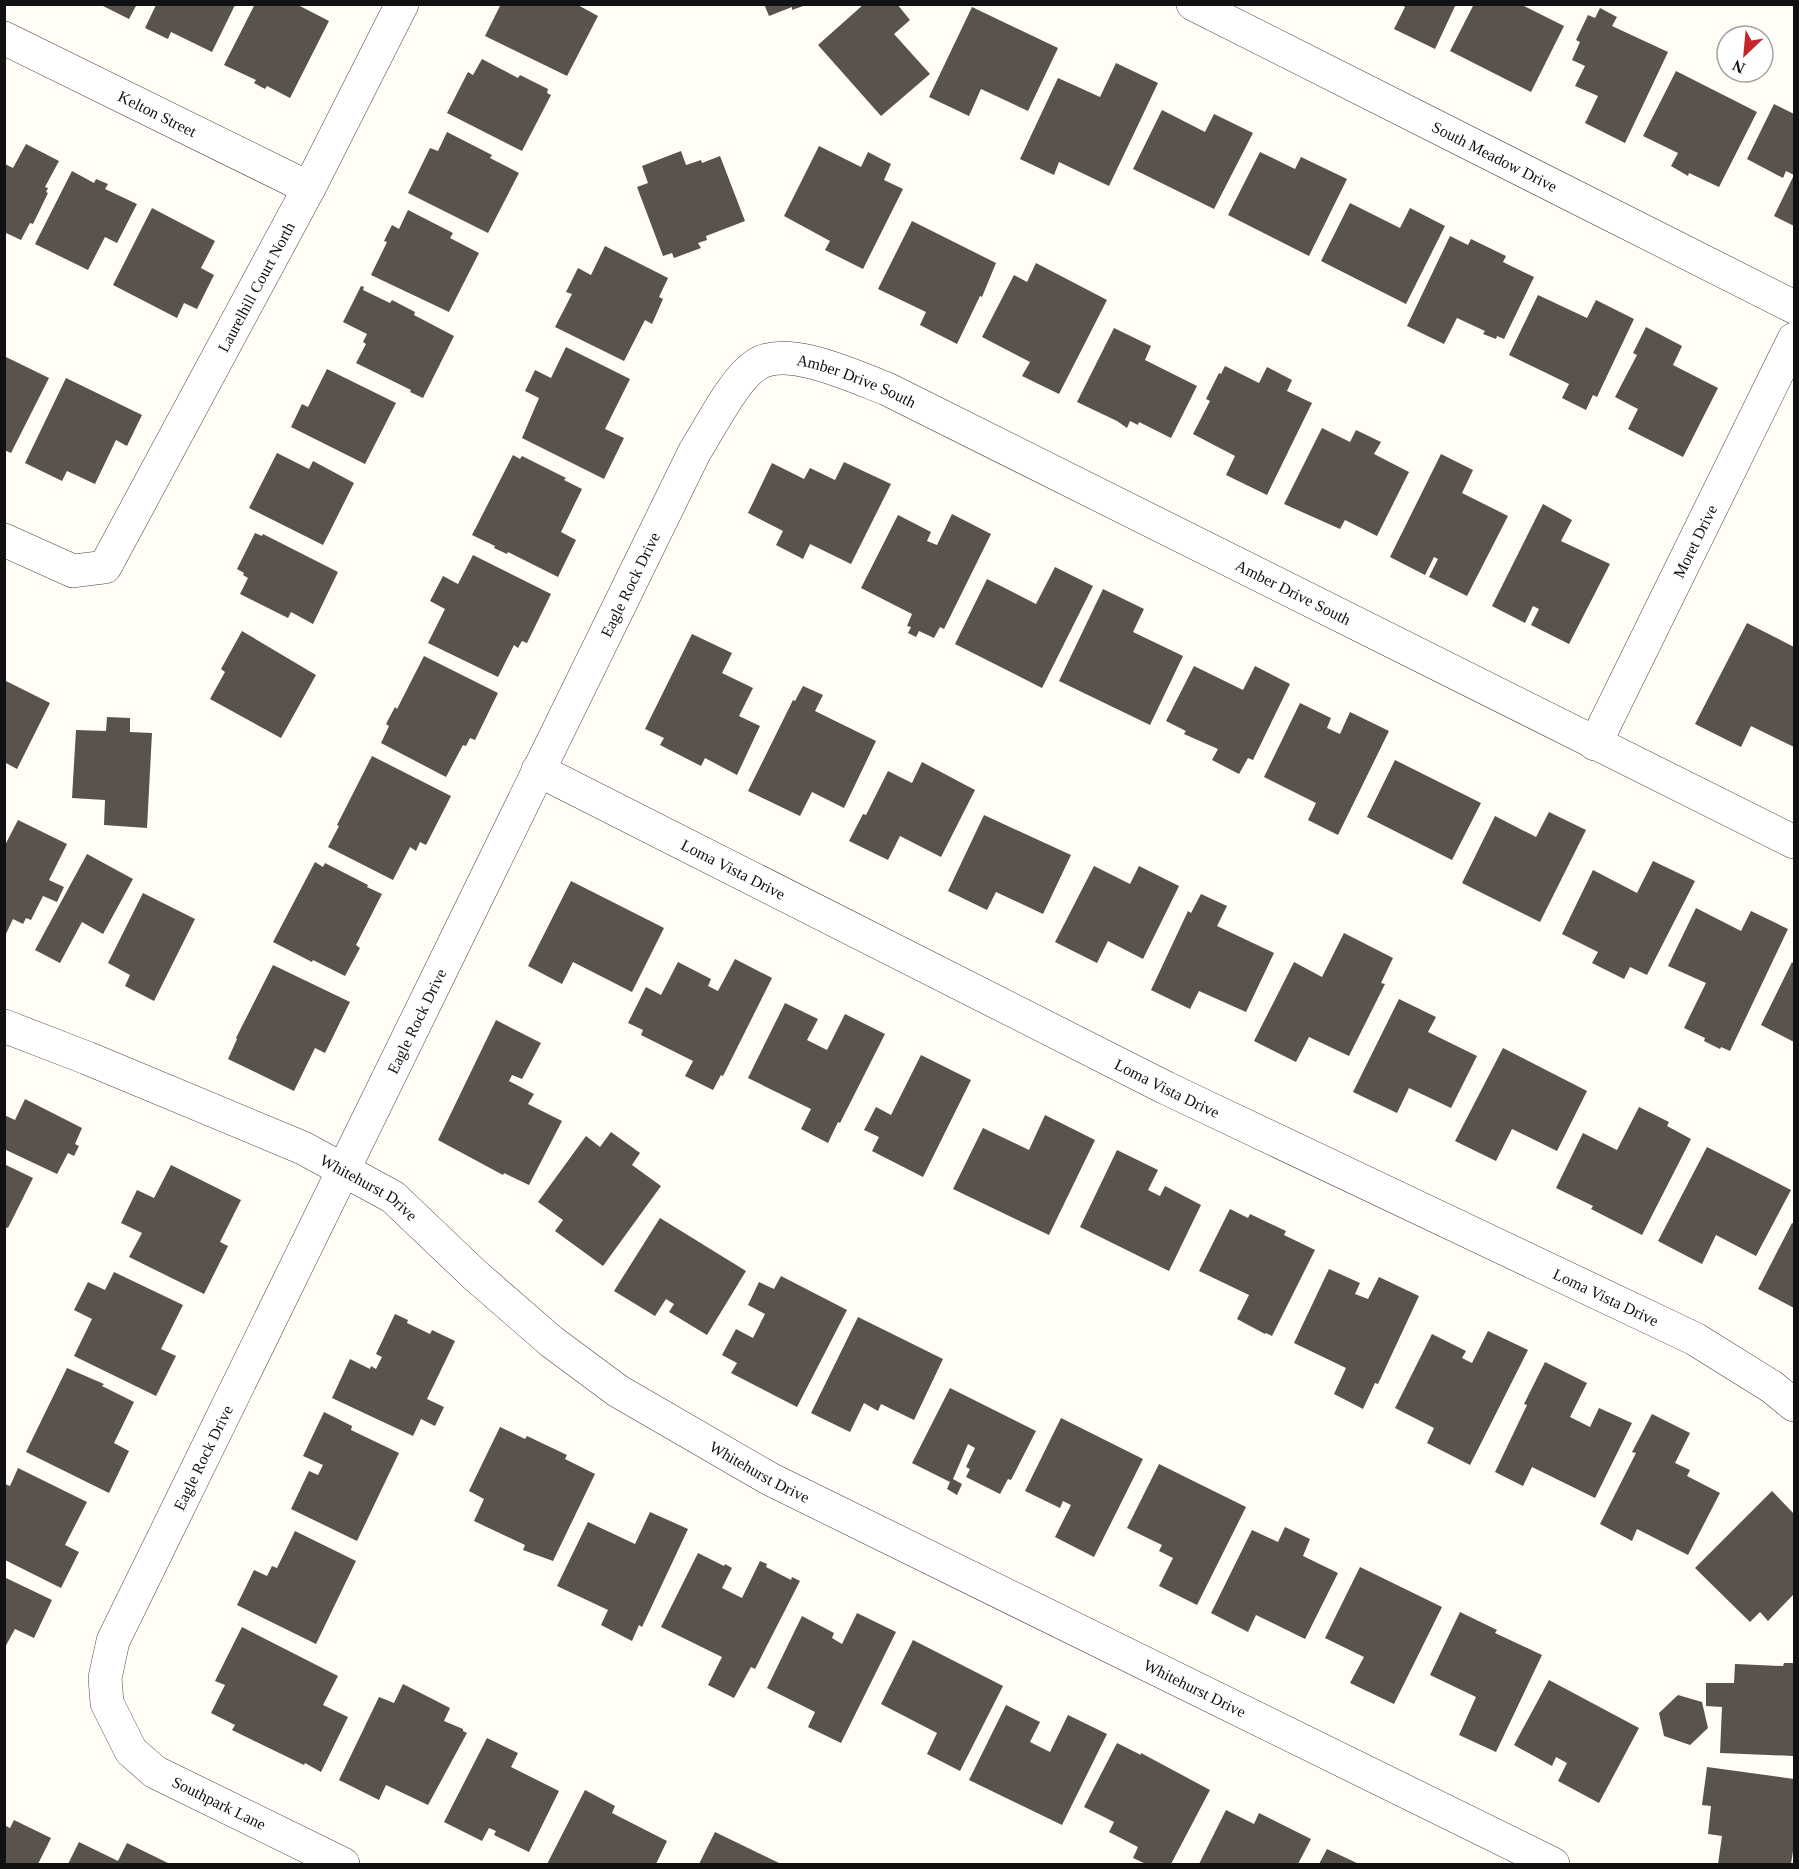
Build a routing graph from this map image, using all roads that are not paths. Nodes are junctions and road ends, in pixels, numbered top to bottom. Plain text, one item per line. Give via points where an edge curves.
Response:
1 (402, 4) edge
2 (1193, 4) edge
3 (4, 38) edge
4 (309, 188) junction
5 (1794, 307) edge
6 (1794, 339) edge
7 (787, 359) joint
8 (4, 540) edge
9 (1595, 744) junction
10 (538, 770) junction
11 (1794, 842) edge
12 (4, 1026) edge
13 (344, 1171) junction
14 (1794, 1405) edge
15 (115, 1720) joint
16 (343, 1864) edge
17 (1553, 1864) edge

1 - 4 street, Laurelhill Court North
2 - 5 street, South Meadow Drive
3 - 4 street, Kelton Street
4 - 8 street, Laurelhill Court North via 105,567 72,571
6 - 9 street, Moret Drive
7 - 9 street, Amber Drive South via 823,364 886,389
7 - 10 street, Eagle Rock Drive via 774,357 755,365 740,380 695,451
9 - 11 street, Amber Drive South
10 - 13 street, Eagle Rock Drive
10 - 14 street, Loma Vista Drive via 1166,1088 1695,1340
12 - 13 street, Whitehurst Drive via 303,1148
13 - 15 street, Eagle Rock Drive via 113,1641 105,1678 107,1703
13 - 17 street, Whitehurst Drive via 393,1197 552,1342 618,1391 770,1479
15 - 16 street, Southpark Lane via 131,1751 155,1772

